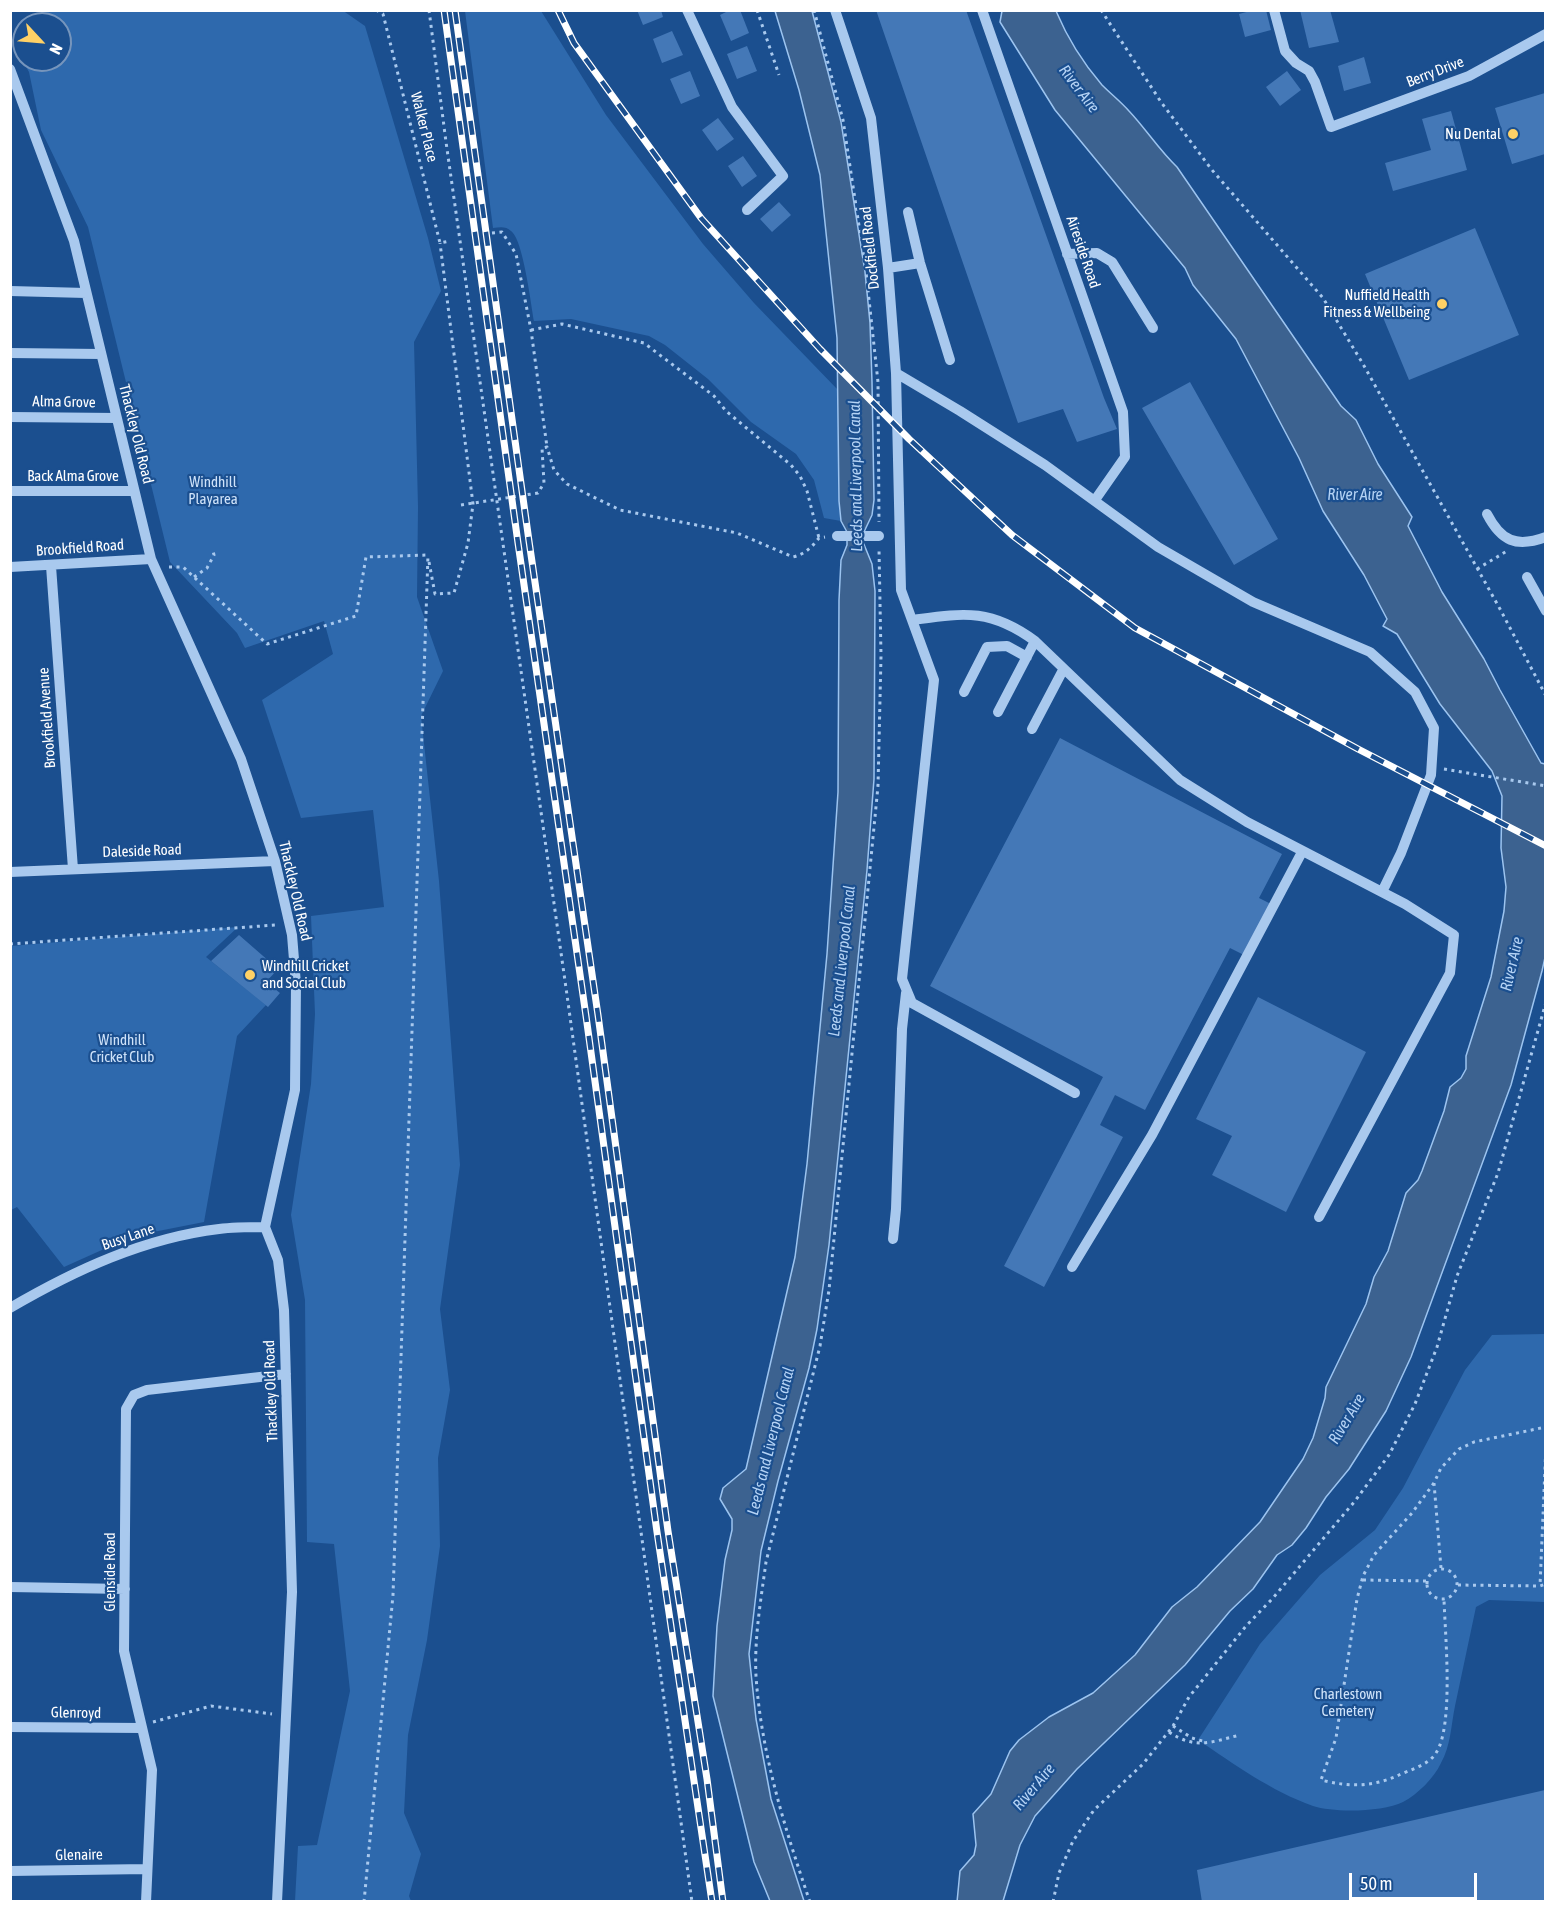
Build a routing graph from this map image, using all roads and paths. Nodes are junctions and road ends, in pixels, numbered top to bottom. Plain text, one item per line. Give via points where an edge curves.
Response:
1 (376, 10) edge
2 (429, 10) edge
3 (687, 10) edge
4 (757, 10) edge
5 (814, 10) edge
6 (836, 10) edge
7 (982, 10) edge
8 (1101, 10) edge
9 (1274, 10) edge
10 (383, 12) edge
11 (1545, 34) edge
12 (10, 69) edge
13 (779, 75) dead end
14 (747, 210) dead end
15 (908, 212) dead end
16 (492, 233) dead end
17 (450, 241) dead end
18 (440, 243) junction
19 (1067, 254) junction
20 (920, 263) junction
21 (888, 268) junction
22 (10, 291) edge
23 (86, 293) junction
24 (1153, 328) dead end
25 (531, 330) junction
26 (10, 353) edge
27 (101, 354) junction
28 (950, 360) dead end
29 (896, 373) junction
30 (10, 417) edge
31 (117, 418) junction
32 (547, 447) junction
33 (10, 491) edge
34 (134, 491) junction
35 (1095, 500) junction
36 (473, 504) junction
37 (461, 505) dead end
38 (1487, 514) dead end
39 (837, 536) joint
40 (879, 536) junction
41 (1545, 537) edge
42 (819, 538) junction
43 (1520, 543) junction
44 (213, 551) dead end
45 (428, 555) junction
46 (153, 563) junction
47 (51, 566) junction
48 (10, 567) edge
49 (1477, 569) junction
50 (194, 577) junction
51 (1527, 577) dead end
52 (1545, 611) edge
53 (912, 620) junction
54 (1035, 641) junction
55 (1027, 657) junction
56 (1064, 670) junction
57 (964, 692) dead end
58 (1545, 696) edge
59 (998, 712) dead end
60 (1032, 729) dead end
61 (1431, 767) junction
62 (1545, 786) edge
63 (1302, 852) junction
64 (274, 861) junction
65 (73, 869) junction
66 (10, 872) edge
67 (1382, 892) junction
68 (290, 924) junction
69 (10, 944) edge
70 (906, 990) junction
71 (1545, 1002) edge
72 (1075, 1093) dead end
73 (1318, 1217) dead end
74 (265, 1227) junction
75 (893, 1239) dead end
76 (1072, 1267) dead end
77 (10, 1308) edge
78 (286, 1374) junction
79 (1545, 1427) edge
80 (1545, 1444) edge
81 (1545, 1456) edge
82 (1434, 1483) junction
83 (1441, 1568) junction
84 (1362, 1580) junction
85 (1427, 1581) junction
86 (1545, 1584) edge
87 (1458, 1585) junction
88 (1540, 1586) junction
89 (10, 1587) edge
90 (125, 1589) junction
91 (1444, 1599) junction
92 (286, 1716) junction
93 (1173, 1726) junction
94 (10, 1727) edge
95 (142, 1727) junction
96 (1169, 1732) junction
97 (1240, 1735) dead end
98 (1208, 1742) junction
99 (147, 1869) junction
100 (10, 1871) edge
101 (146, 1902) edge
102 (277, 1902) edge
103 (364, 1902) edge
104 (692, 1902) edge
105 (810, 1902) edge
106 (1053, 1902) edge

1 - 10 path, Walker Place
2 - 104 path
3 - 14 street via 732,107 783,176
4 - 13 path
5 - 40 path via 843,120 872,317 878,382
6 - 21 street, Dockfield Road via 871,118
7 - 19 street, Aireside Road
8 - 49 path via 1161,102 1212,170 1323,298
9 - 11 street, Berry Drive via 1285,51 1316,82 1331,127 1469,76
10 - 18 path, Walker Place
12 - 23 street, Thackley Old Road via 74,241
15 - 20 street
16 - 25 path via 501,232 516,254
17 - 18 path
18 - 36 path, Walker Place
19 - 24 street via 1096,253 1112,262
19 - 35 street, Aireside Road via 1123,412 1125,457
20 - 21 street
20 - 28 street
21 - 29 street, Dockfield Road
22 - 23 street
23 - 27 street, Thackley Old Road
25 - 32 path
25 - 42 path via 562,324 644,343 714,396 726,411 791,465 807,491
26 - 27 street
27 - 31 street, Thackley Old Road
29 - 35 street
29 - 53 street, Dockfield Road via 901,590
30 - 31 street, Alma Grove
31 - 34 street, Thackley Old Road
32 - 36 path via 542,448 544,483 538,493
32 - 42 path via 554,470 567,484 620,510 737,533 793,557 810,549
33 - 34 street, Back Alma Grove
34 - 46 street, Thackley Old Road
35 - 61 street via 1158,547 1253,602 1370,652 1415,692 1434,728
36 - 37 path
36 - 45 path, Walker Place via 468,543 454,593 435,594
38 - 43 street via 1494,528
39 - 40 street
39 - 42 path
40 - 105 path via 878,786 830,1290 820,1346 766,1562 756,1675 771,1773
41 - 43 street
43 - 49 path
44 - 50 path via 207,568
45 - 50 path via 366,557 356,616 267,644
45 - 103 path via 393,1595
46 - 47 street, Brookfield Road
46 - 50 path via 183,567
46 - 64 street, Thackley Old Road via 241,759
47 - 48 street, Brookfield Road
47 - 65 street, Brookfield Avenue
49 - 58 path
51 - 52 street
53 - 54 street via 955,614 986,616
53 - 70 street, Dockfield Road via 934,680 902,979
54 - 55 street
54 - 56 street
55 - 57 street via 1007,646 987,647
55 - 59 street
56 - 60 street
56 - 63 street via 1180,780
61 - 62 path
61 - 67 street via 1401,853
63 - 67 street
63 - 76 street via 1152,1135
64 - 65 street, Daleside Road
64 - 68 street, Thackley Old Road
65 - 66 street, Daleside Road
67 - 73 street via 1454,935 1450,973
68 - 69 path
68 - 74 street, Thackley Old Road via 296,984 295,1090
70 - 72 street via 912,1003
70 - 75 street, Dockfield Road
71 - 93 path via 1498,1173 1457,1276 1419,1394 1389,1455 1355,1502 1189,1697
74 - 77 street, Busy Lane via 219,1229 116,1255 56,1281
74 - 78 street, Thackley Old Road via 278,1260
78 - 90 street, Glenside Road via 147,1390 134,1395 126,1409
78 - 92 street, Thackley Old Road via 292,1592
79 - 82 path via 1474,1442 1459,1449 1441,1468
80 - 81 path
81 - 88 path
82 - 83 path
82 - 84 path via 1374,1555
83 - 85 path
83 - 87 path via 1452,1572
84 - 85 path
84 - 91 path via 1336,1738 1321,1780 1343,1786 1383,1782 1436,1754 1443,1737 1447,1704
85 - 91 path via 1429,1592
86 - 88 path
87 - 88 path
87 - 91 path
89 - 90 street
90 - 95 street, Glenside Road via 124,1651
92 - 95 path via 211,1706
92 - 102 street, Thackley Old Road
93 - 96 path
93 - 98 path via 1192,1738
94 - 95 street, Glenroyd
95 - 99 street, Glenside Road via 152,1770
96 - 98 path via 1195,1744
96 - 106 path via 1143,1764 1094,1810 1073,1841 1059,1873
97 - 98 path
99 - 100 street, Glenaire
99 - 101 street, Glenside Road

